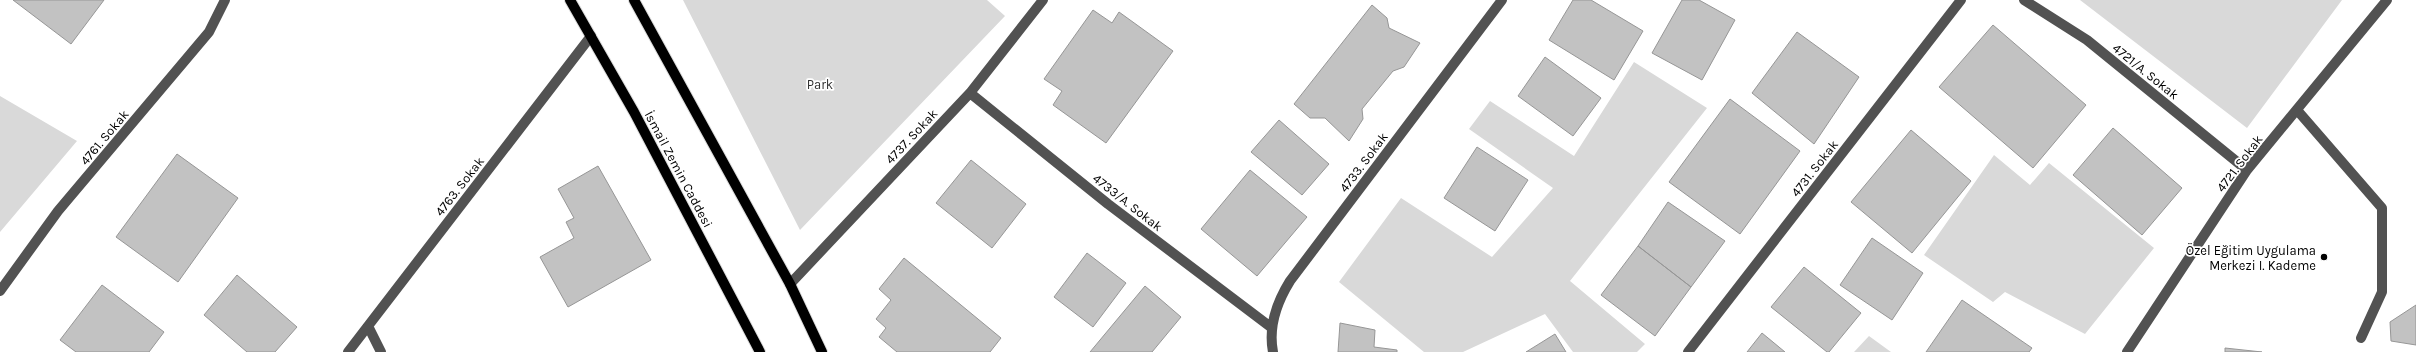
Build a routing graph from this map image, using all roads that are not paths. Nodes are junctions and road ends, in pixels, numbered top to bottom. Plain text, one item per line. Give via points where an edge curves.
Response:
1 (226, 0) edge
2 (570, 0) edge
3 (634, 0) edge
4 (1043, 0) edge
5 (1502, 0) edge
6 (1960, 0) edge
7 (2024, 0) edge
8 (2387, 0) edge
9 (591, 36) junction
10 (970, 93) junction
11 (2296, 110) junction
12 (2247, 170) junction
13 (790, 284) junction
14 (0, 291) edge
15 (368, 326) junction
16 (1272, 328) junction
17 (2361, 338) dead end
18 (348, 352) edge
19 (381, 352) edge
20 (760, 352) edge
21 (822, 352) edge
22 (1273, 352) edge
23 (1688, 352) edge
24 (2127, 352) edge

1 - 14 street, 4761. Sokak via 208,32 58,211
2 - 9 main road, İsmail Zemin Caddesi
3 - 13 main road
4 - 10 street, 4737. Sokak
5 - 16 street, 4733. Sokak via 1290,280 1278,301
6 - 23 street, 4731. Sokak
7 - 12 street, 4721/A. Sokak via 2087,40
8 - 11 street, 4721. Sokak
9 - 15 street, 4763. Sokak
9 - 20 main road, İsmail Zemin Caddesi via 634,112
10 - 13 street, 4737. Sokak
10 - 16 street, 4733/A. Sokak via 1108,204
11 - 12 street, 4721. Sokak
11 - 17 street via 2382,208 2382,292
12 - 24 street, 4721. Sokak
13 - 21 main road
15 - 18 street, 4763. Sokak
15 - 19 street
16 - 22 street, 4733. Sokak

